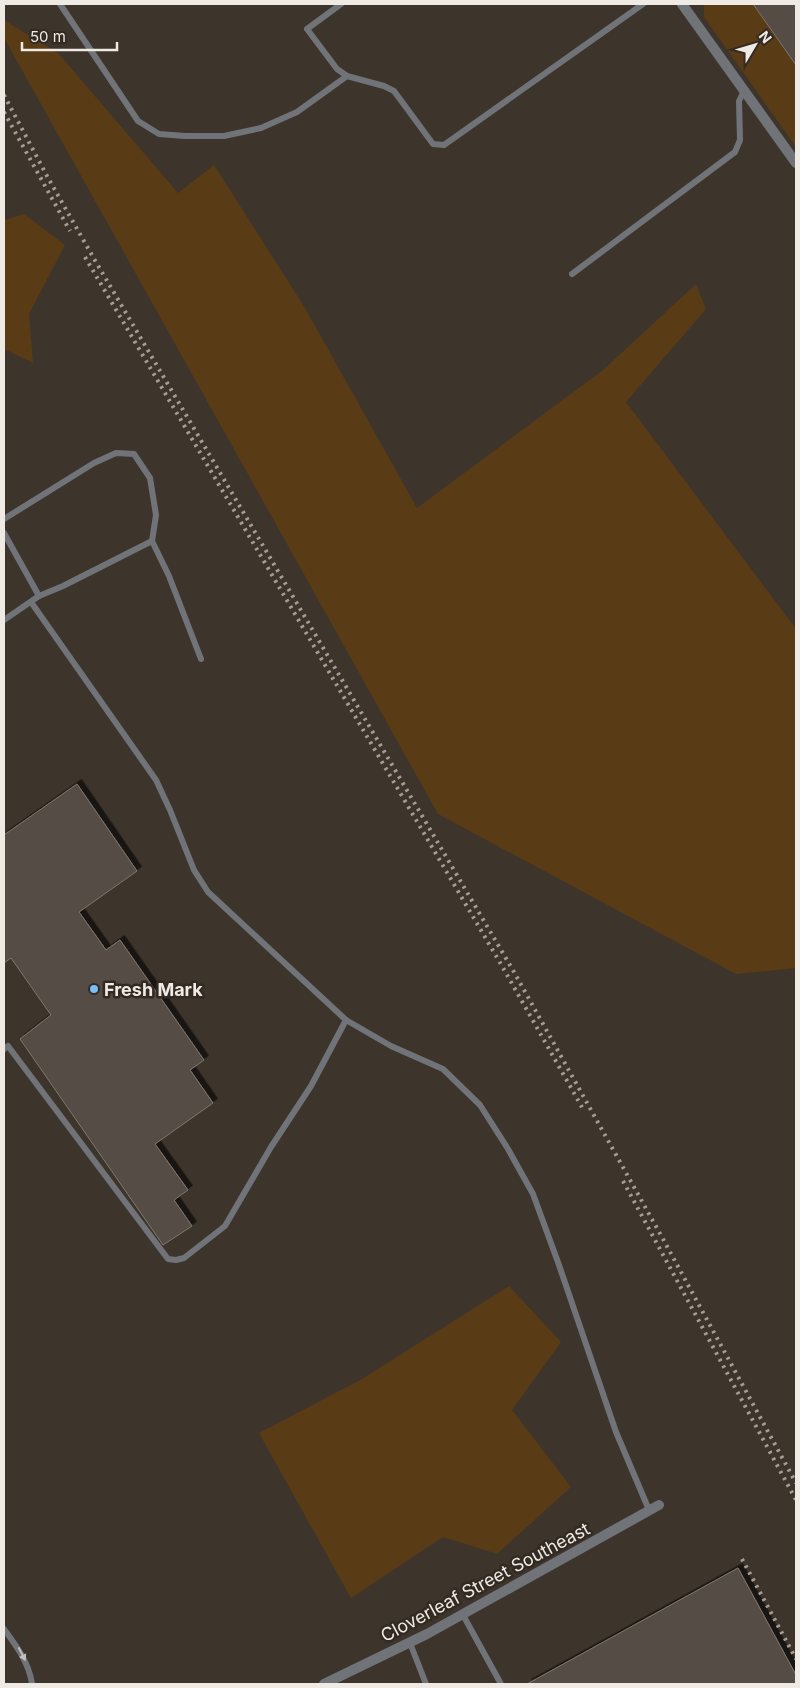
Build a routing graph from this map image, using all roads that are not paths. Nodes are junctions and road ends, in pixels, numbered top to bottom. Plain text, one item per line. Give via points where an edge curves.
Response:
1 (60, 4) edge
2 (341, 4) edge
3 (643, 4) edge
4 (686, 5) edge
5 (347, 76) junction
6 (744, 91) junction
7 (796, 163) edge
8 (572, 274) dead end
9 (4, 519) edge
10 (4, 533) edge
11 (152, 541) junction
12 (39, 596) junction
13 (31, 602) junction
14 (4, 620) edge
15 (201, 659) dead end
16 (346, 1020) junction
17 (4, 1049) edge
18 (659, 1505) dead end
19 (649, 1510) junction
20 (463, 1615) junction
21 (4, 1630) edge
22 (410, 1643) junction
23 (32, 1684) edge
24 (324, 1684) edge
25 (426, 1684) edge
26 (501, 1684) edge

1 - 5 lane via 138,121 159,134 224,136 261,128 297,112
2 - 5 lane via 308,29 337,69
3 - 5 lane via 444,144 433,144 394,91
4 - 6 street
6 - 7 street
6 - 8 lane via 739,101 740,140 735,152
9 - 11 lane via 94,463 116,453 134,454 150,478 156,515
10 - 12 lane
11 - 12 lane
11 - 15 lane
12 - 13 lane
13 - 14 lane
13 - 16 lane via 156,780 194,870 208,892
16 - 17 lane via 225,1226 184,1258 176,1260 168,1259 8,1046
16 - 19 lane via 391,1046 443,1069 480,1105 508,1150 533,1194 616,1432
18 - 19 street, Cloverleaf Street Southeast
19 - 20 street, Cloverleaf Street Southeast
20 - 22 street, Cloverleaf Street Southeast
20 - 26 lane
21 -> 23 lane via 20,1650
22 - 24 street, Cloverleaf Street Southeast
22 - 25 lane

